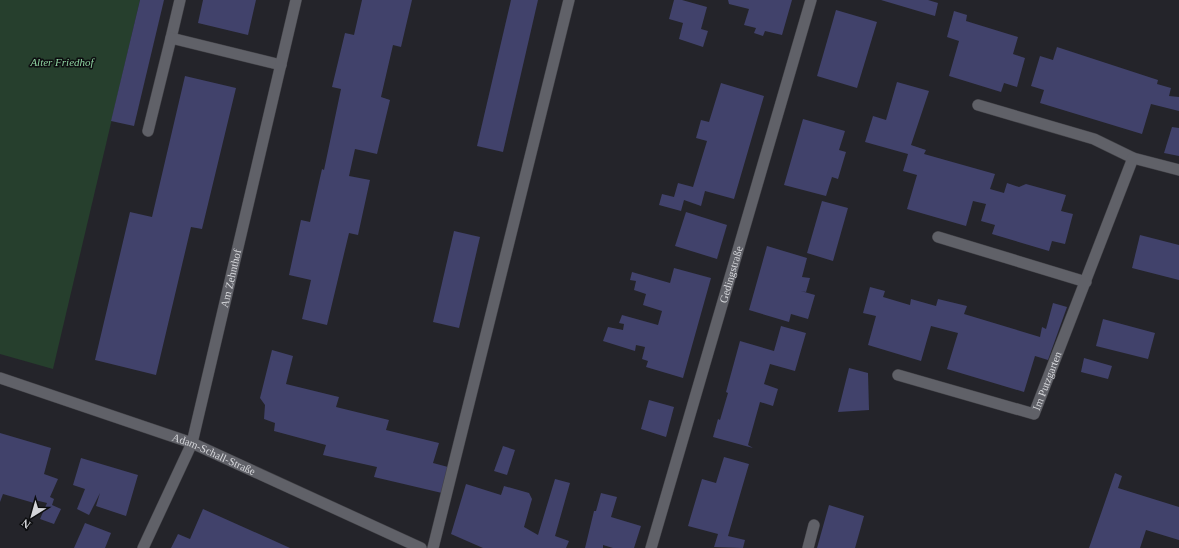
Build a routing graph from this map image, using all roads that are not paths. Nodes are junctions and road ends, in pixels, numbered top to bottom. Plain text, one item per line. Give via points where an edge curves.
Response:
1 (180, 0) edge
2 (296, 0) edge
3 (569, 0) edge
4 (811, 0) edge
5 (171, 38) junction
6 (281, 65) junction
7 (978, 105) dead end
8 (148, 131) dead end
9 (1133, 158) junction
10 (1179, 170) edge
11 (938, 237) dead end
12 (1086, 282) junction
13 (898, 375) dead end
14 (0, 378) edge
15 (192, 443) junction
16 (814, 525) dead end
17 (143, 548) edge
18 (421, 548) edge
19 (432, 548) edge
20 (651, 548) edge
21 (808, 548) edge

1 - 5 street
2 - 6 street, Am Zehnthof
3 - 19 street
4 - 20 street, Gedingstraße
5 - 6 street
5 - 8 street
6 - 15 street, Am Zehnthof
7 - 9 street via 1094,139
9 - 10 street
9 - 12 street, Im Putzgarten
11 - 12 street
12 - 13 street, Im Putzgarten via 1034,414
14 - 15 street, Adam-Schall-Straße
15 - 17 street, Am Zehnthof
15 - 18 street, Adam-Schall-Straße
16 - 21 street

